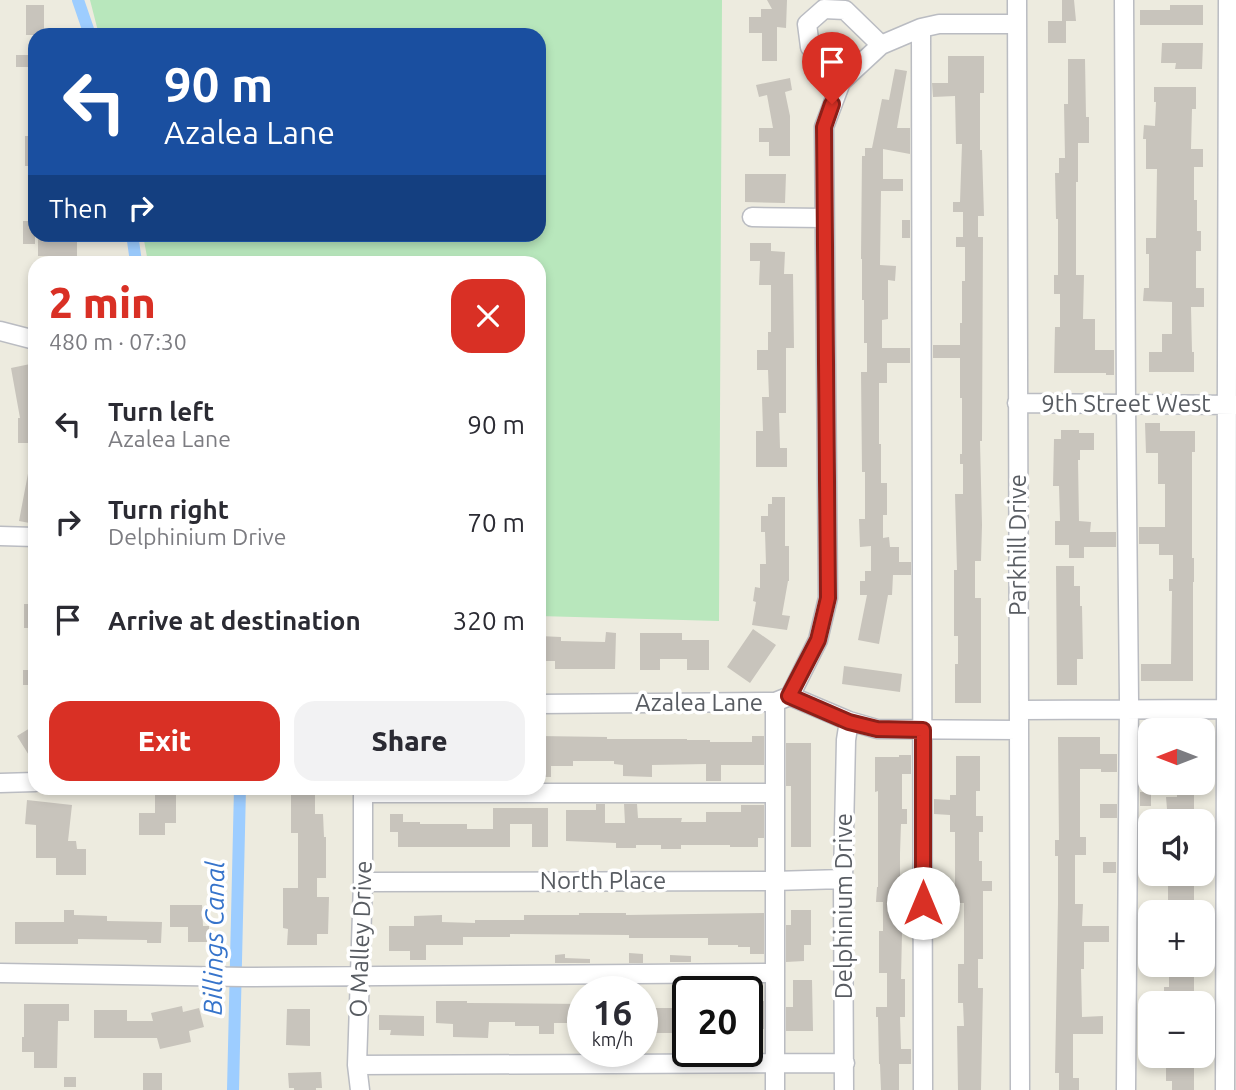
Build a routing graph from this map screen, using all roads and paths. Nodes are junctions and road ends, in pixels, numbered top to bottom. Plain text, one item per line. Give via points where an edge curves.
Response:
1 (1017, 0) edge
2 (1124, 0) edge
3 (1228, 0) edge
4 (1017, 24) junction
5 (921, 28) junction
6 (881, 46) junction
7 (841, 82) junction
8 (752, 217) dead end
9 (823, 218) junction
10 (0, 331) edge
11 (28, 338) edge
12 (1017, 403) junction
13 (1126, 404) junction
14 (1232, 405) edge
15 (0, 536) edge
16 (28, 537) edge
17 (782, 699) junction
18 (546, 704) edge
19 (1019, 710) junction
20 (1129, 710) junction
21 (1228, 714) edge
22 (849, 722) junction
23 (923, 730) junction
24 (1019, 730) junction
25 (28, 782) edge
26 (0, 783) edge
27 (546, 791) edge
28 (775, 793) junction
29 (363, 795) edge
30 (843, 879) junction
31 (774, 881) junction
32 (363, 882) junction
33 (0, 973) edge
34 (775, 973) junction
35 (360, 975) junction
36 (845, 1063) junction
37 (775, 1064) junction
38 (357, 1065) junction
39 (360, 1090) edge
40 (775, 1090) edge
41 (844, 1090) edge
42 (923, 1090) edge
43 (1020, 1090) edge
44 (1126, 1090) edge
45 (1225, 1090) edge

1 - 4 street, Parkhill Drive
2 - 13 street
3 - 14 street
4 - 5 street
4 - 12 street, Parkhill Drive
5 - 6 street
5 - 23 street
6 - 7 street
6 - 7 street via 845,10 824,9 807,24 810,47
7 - 9 street via 824,127
8 - 9 street
9 - 17 street via 828,598 818,640
10 - 11 street
12 - 13 street, 9th Street West
12 - 19 street, Parkhill Drive
13 - 14 street, 9th Street West
13 - 20 street
14 - 21 street
15 - 16 street
17 - 18 street, Azalea Lane
17 - 22 street, Azalea Lane
17 - 28 street
19 - 20 street
19 - 24 street, Parkhill Drive
20 - 21 street
20 - 44 street
21 - 45 street
22 - 23 street, Azalea Lane via 877,729
22 - 30 street, Delphinium Drive
23 - 24 street, Azalea Lane
23 - 42 street
24 - 43 street, Parkhill Drive
25 - 26 street
27 - 28 street
28 - 31 street
29 - 32 street, O Malley Drive
30 - 31 street, North Place
30 - 36 street, Delphinium Drive
31 - 32 street, North Place
31 - 34 street
32 - 35 street, O Malley Drive
33 - 35 street
34 - 35 street
34 - 37 street
35 - 38 street, O Malley Drive
36 - 37 street
36 - 41 street, Delphinium Drive
37 - 38 street
37 - 40 street
38 - 39 street, O Malley Drive

